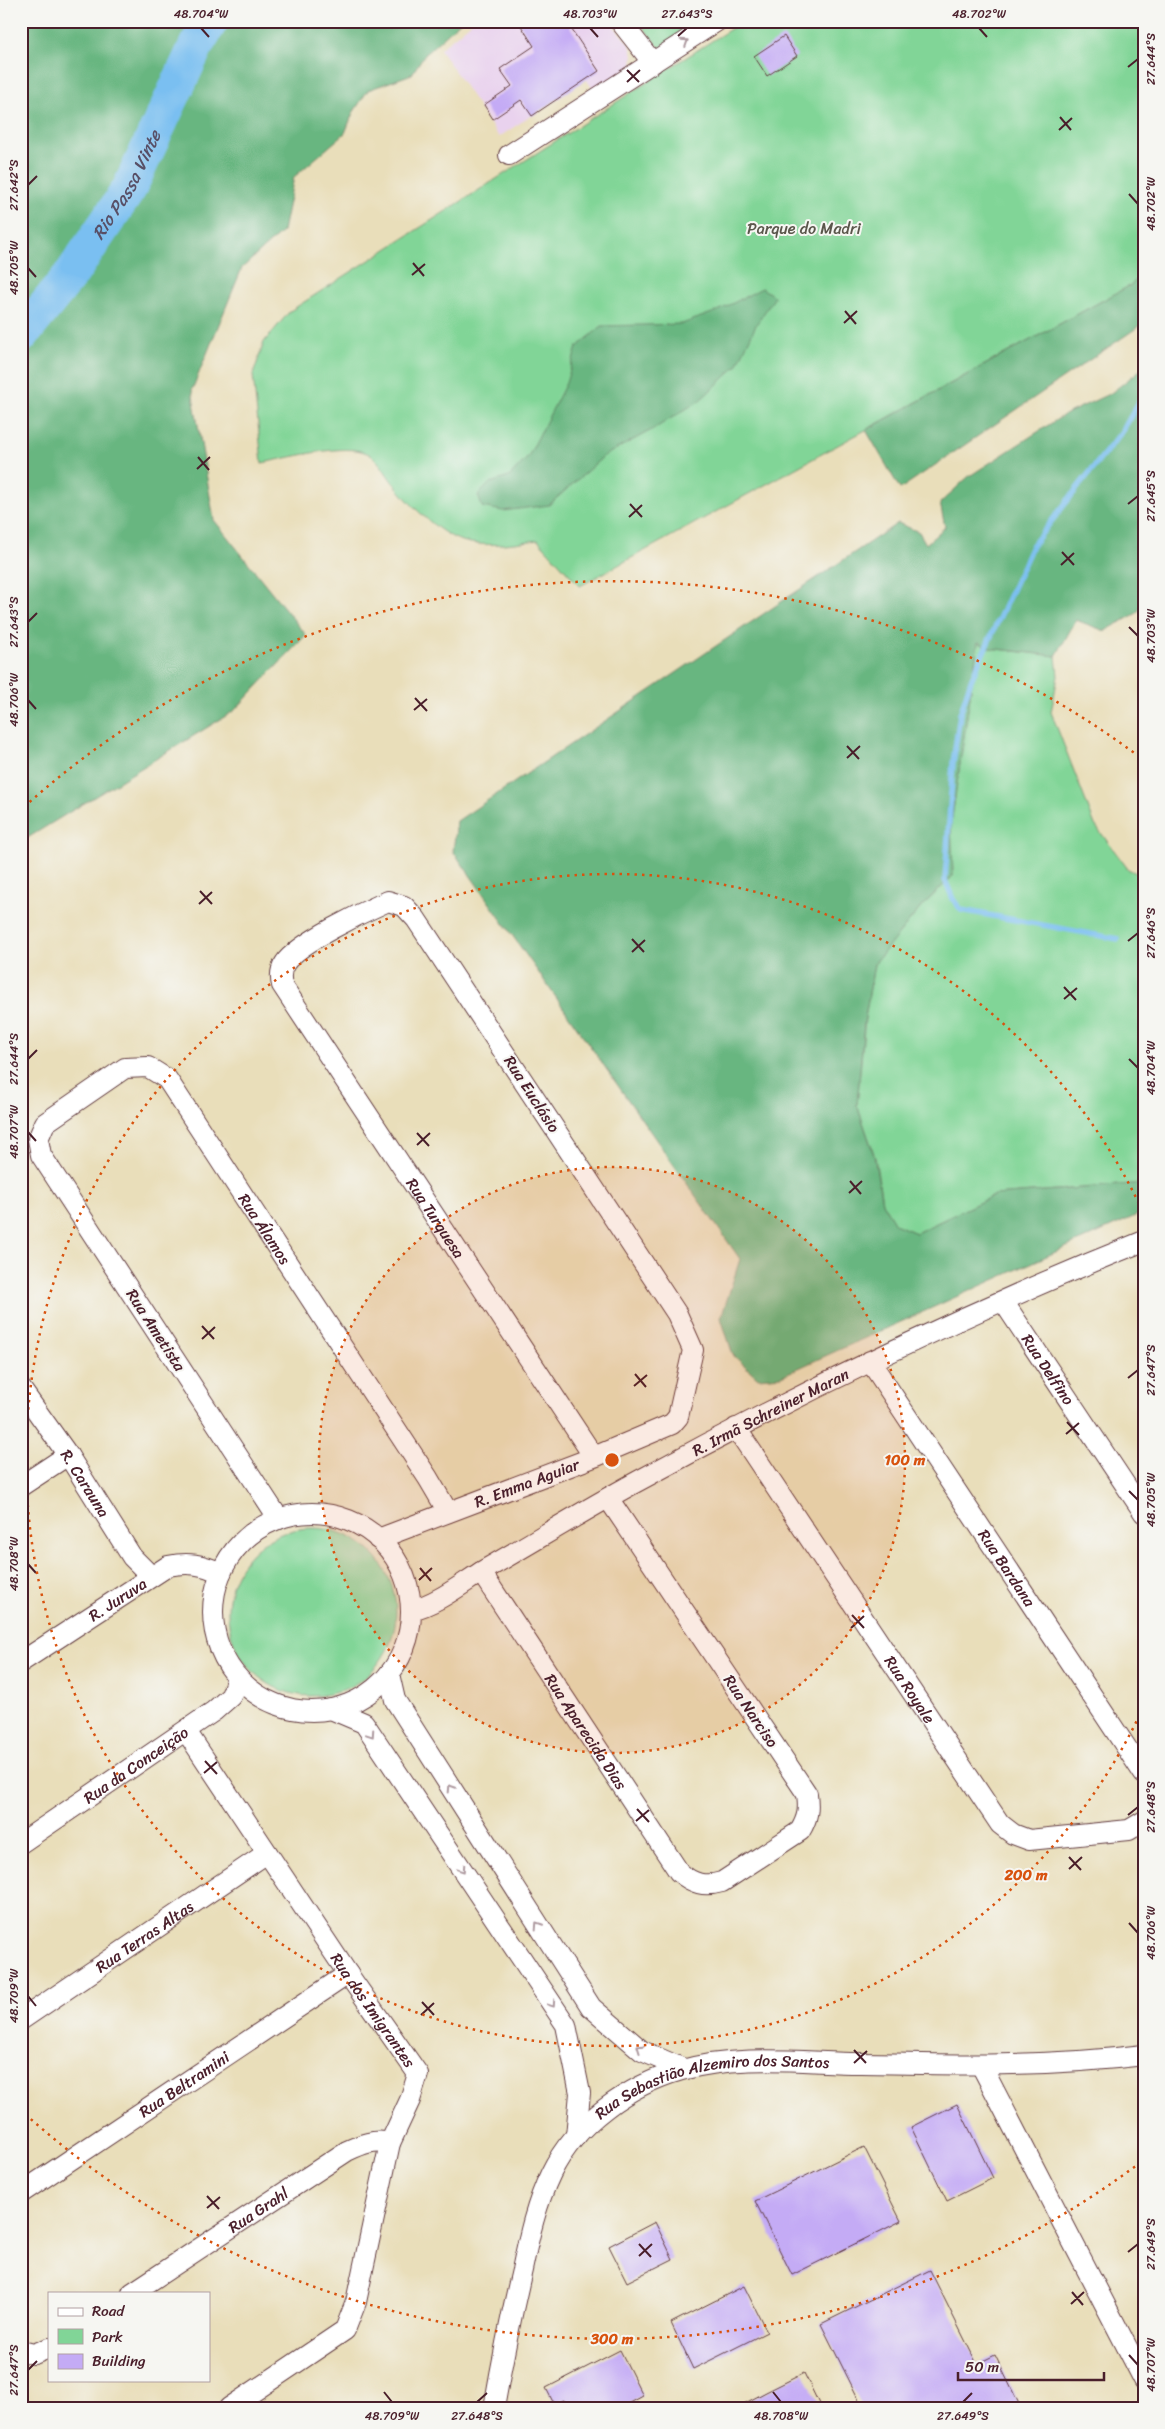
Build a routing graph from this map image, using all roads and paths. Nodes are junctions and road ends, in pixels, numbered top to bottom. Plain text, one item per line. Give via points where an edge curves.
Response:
1 (620, 21) edge
2 (717, 21) edge
3 (653, 63) junction
4 (508, 155) dead end
5 (280, 977) joint
6 (38, 1139) joint
7 (1143, 1242) edge
8 (1003, 1301) junction
9 (870, 1361) junction
10 (21, 1389) edge
11 (672, 1424) joint
12 (736, 1428) junction
13 (68, 1455) junction
14 (594, 1457) junction
15 (21, 1486) edge
16 (608, 1498) junction
17 (448, 1512) junction
18 (1144, 1513) edge
19 (280, 1519) junction
20 (378, 1539) junction
21 (481, 1572) junction
22 (222, 1573) junction
23 (151, 1576) junction
24 (411, 1610) junction
25 (21, 1662) edge
26 (389, 1674) junction
27 (237, 1677) junction
28 (331, 1709) junction
29 (186, 1731) junction
30 (1144, 1774) edge
31 (1144, 1821) edge
32 (21, 1843) edge
33 (267, 1853) junction
34 (699, 1884) joint
35 (348, 1974) junction
36 (21, 2020) edge
37 (1144, 2055) edge
38 (981, 2065) junction
39 (684, 2069) junction
40 (576, 2136) junction
41 (390, 2143) junction
42 (21, 2193) edge
43 (134, 2292) edge
44 (48, 2348) edge
45 (21, 2351) edge
46 (1144, 2380) edge
47 (229, 2408) edge
48 (494, 2408) edge

1 - 3 street
3 -> 2 street
3 - 4 street
5 - 11 street, Rua Euclásio via 282,968 292,955 352,917 388,901 404,906 416,918 677,1314 693,1350 678,1417
5 - 14 street, Rua Turquesa via 286,992
6 - 17 street, Rua Álamos via 44,1123 125,1068 148,1067 166,1079
6 - 19 street, Rua Ametista via 41,1155
7 - 8 street, R. Irmã Schreiner Maran
8 - 9 street, R. Irmã Schreiner Maran
8 - 18 street, Rua Delfino
9 - 12 street, R. Irmã Schreiner Maran
9 - 30 street, Rua Bardana
10 - 13 street, R. Carauna
11 - 14 street, R. Emma Aguiar
12 - 16 street, R. Irmã Schreiner Maran
12 - 31 street, Rua Royale via 1000,1824 1028,1840 1129,1830
13 - 15 street
13 - 23 street, R. Carauna via 132,1557
14 - 17 street, R. Emma Aguiar
16 - 21 street, R. Irmã Schreiner Maran
16 - 34 street, Rua Narciso via 807,1794 808,1814 800,1831 722,1882
17 - 20 street, R. Emma Aguiar
19 - 20 street via 313,1513 330,1515 361,1526
19 - 22 street via 245,1540
20 - 24 street via 392,1554 405,1577
21 - 24 street, R. Irmã Schreiner Maran via 430,1605
21 - 34 street, Rua Aparecida Dias via 680,1872
22 - 23 street, R. Juruva via 205,1565 186,1563 168,1566
22 - 27 street via 213,1609 214,1627 226,1662
23 - 25 street, R. Juruva
24 - 26 street via 406,1644
26 - 28 street via 363,1696
39 -> 26 street via 642,2051 591,2007 394,1700
27 - 28 street via 264,1699 280,1706 297,1710
27 - 29 street, Rua da Conceição via 231,1696
28 -> 40 street via 364,1724 566,2025 580,2093
29 - 32 street, Rua da Conceição
29 - 33 street, Rua dos Imigrantes
33 - 35 street, Rua dos Imigrantes
33 - 36 street, Rua Terras Altas
35 - 41 street, Rua dos Imigrantes via 418,2074
35 - 42 street, Rua Beltramini
37 - 38 street, Rua Sebastião Alzemiro dos Santos via 1086,2062
38 - 39 street, Rua Sebastião Alzemiro dos Santos via 759,2062
38 - 46 street
39 - 40 street, Rua Sebastião Alzemiro dos Santos via 628,2092
40 - 48 street, Rua Sebastião Alzemiro dos Santos via 551,2173 534,2214
41 - 43 street, Rua Grahl via 380,2140 347,2151
41 - 47 street, Rua dos Imigrantes via 356,2302 345,2330
44 - 45 street via 34,2354

